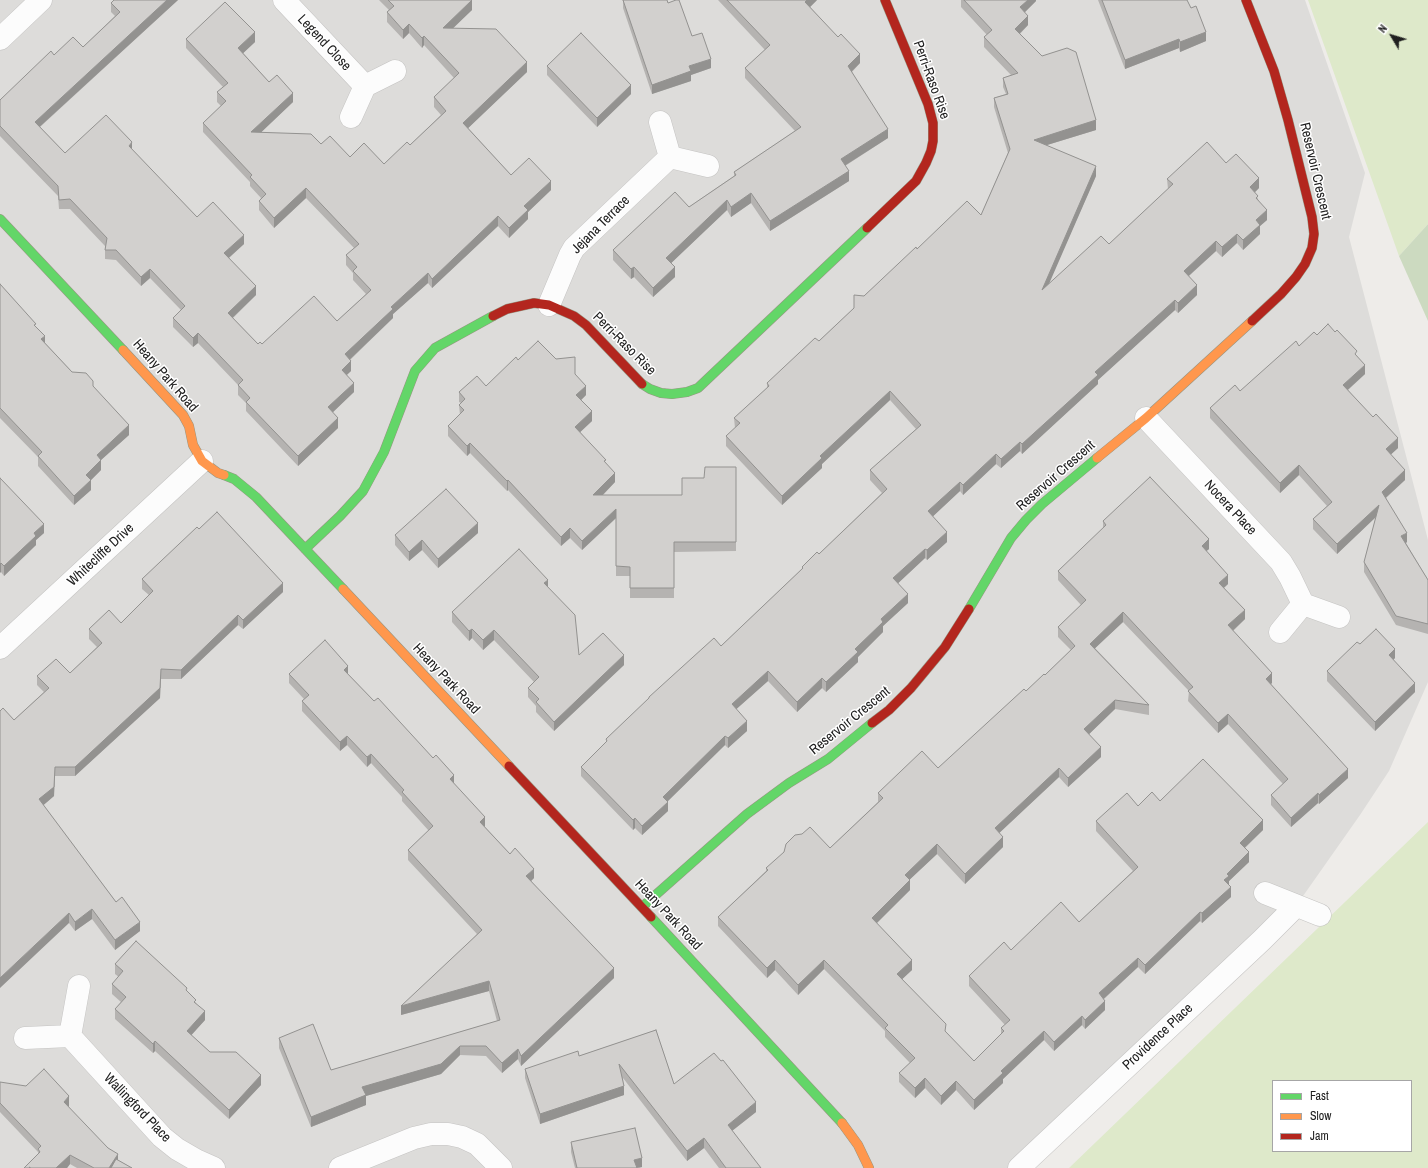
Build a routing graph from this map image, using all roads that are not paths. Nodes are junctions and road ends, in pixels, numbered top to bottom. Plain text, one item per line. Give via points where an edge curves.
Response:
1 (42, 0) edge
2 (284, 0) edge
3 (885, 0) edge
4 (1246, 0) edge
5 (0, 39) edge
6 (395, 71) dead end
7 (365, 86) junction
8 (351, 117) dead end
9 (660, 122) dead end
10 (670, 157) junction
11 (708, 166) dead end
12 (0, 219) edge
13 (549, 305) junction
14 (1146, 418) junction
15 (202, 461) junction
16 (304, 549) junction
17 (1303, 604) junction
18 (1339, 617) dead end
19 (1280, 632) dead end
20 (0, 648) edge
21 (1265, 893) dead end
22 (1296, 906) junction
23 (642, 907) junction
24 (1320, 915) dead end
25 (79, 986) dead end
26 (70, 1036) junction
27 (25, 1038) dead end
28 (214, 1168) edge
29 (340, 1168) edge
30 (501, 1168) edge
31 (869, 1168) edge
32 (1019, 1168) edge

1 - 5 street
2 - 7 street, Legend Close
3 - 13 street, Perri-Raso Rise via 928,104 933,123 933,141 926,163 916,181 906,191 706,381 698,388 686,392 672,394 650,389 639,382 586,325 574,316
4 - 14 street, Reservoir Crescent via 1274,71 1288,120 1312,217 1312,248 1305,264 1281,294
6 - 7 street
7 - 8 street
9 - 10 street
10 - 11 street
10 - 13 street, Jejana Terrace via 574,248
12 - 15 street, Heany Park Road via 173,403 189,426 193,445
13 - 16 street, Perri-Raso Rise via 534,304 507,309 435,348 408,384 384,452 364,491
14 - 17 street, Nocera Place via 1280,562
14 - 23 street, Reservoir Crescent via 1026,520 1011,538 945,647 906,694 828,759 789,783 747,814
15 - 16 street, Heany Park Road via 218,473 234,479 256,496
15 - 20 street, Whitecliffe Drive
16 - 23 street, Heany Park Road
17 - 18 street
17 - 19 street
21 - 22 street
22 - 24 street
22 - 32 street, Providence Place
23 - 31 street, Heany Park Road via 843,1124 858,1145
25 - 26 street
26 - 27 street
26 - 28 street, Wallingford Place via 162,1137 177,1149
29 - 30 street via 430,1134 448,1134 477,1144

